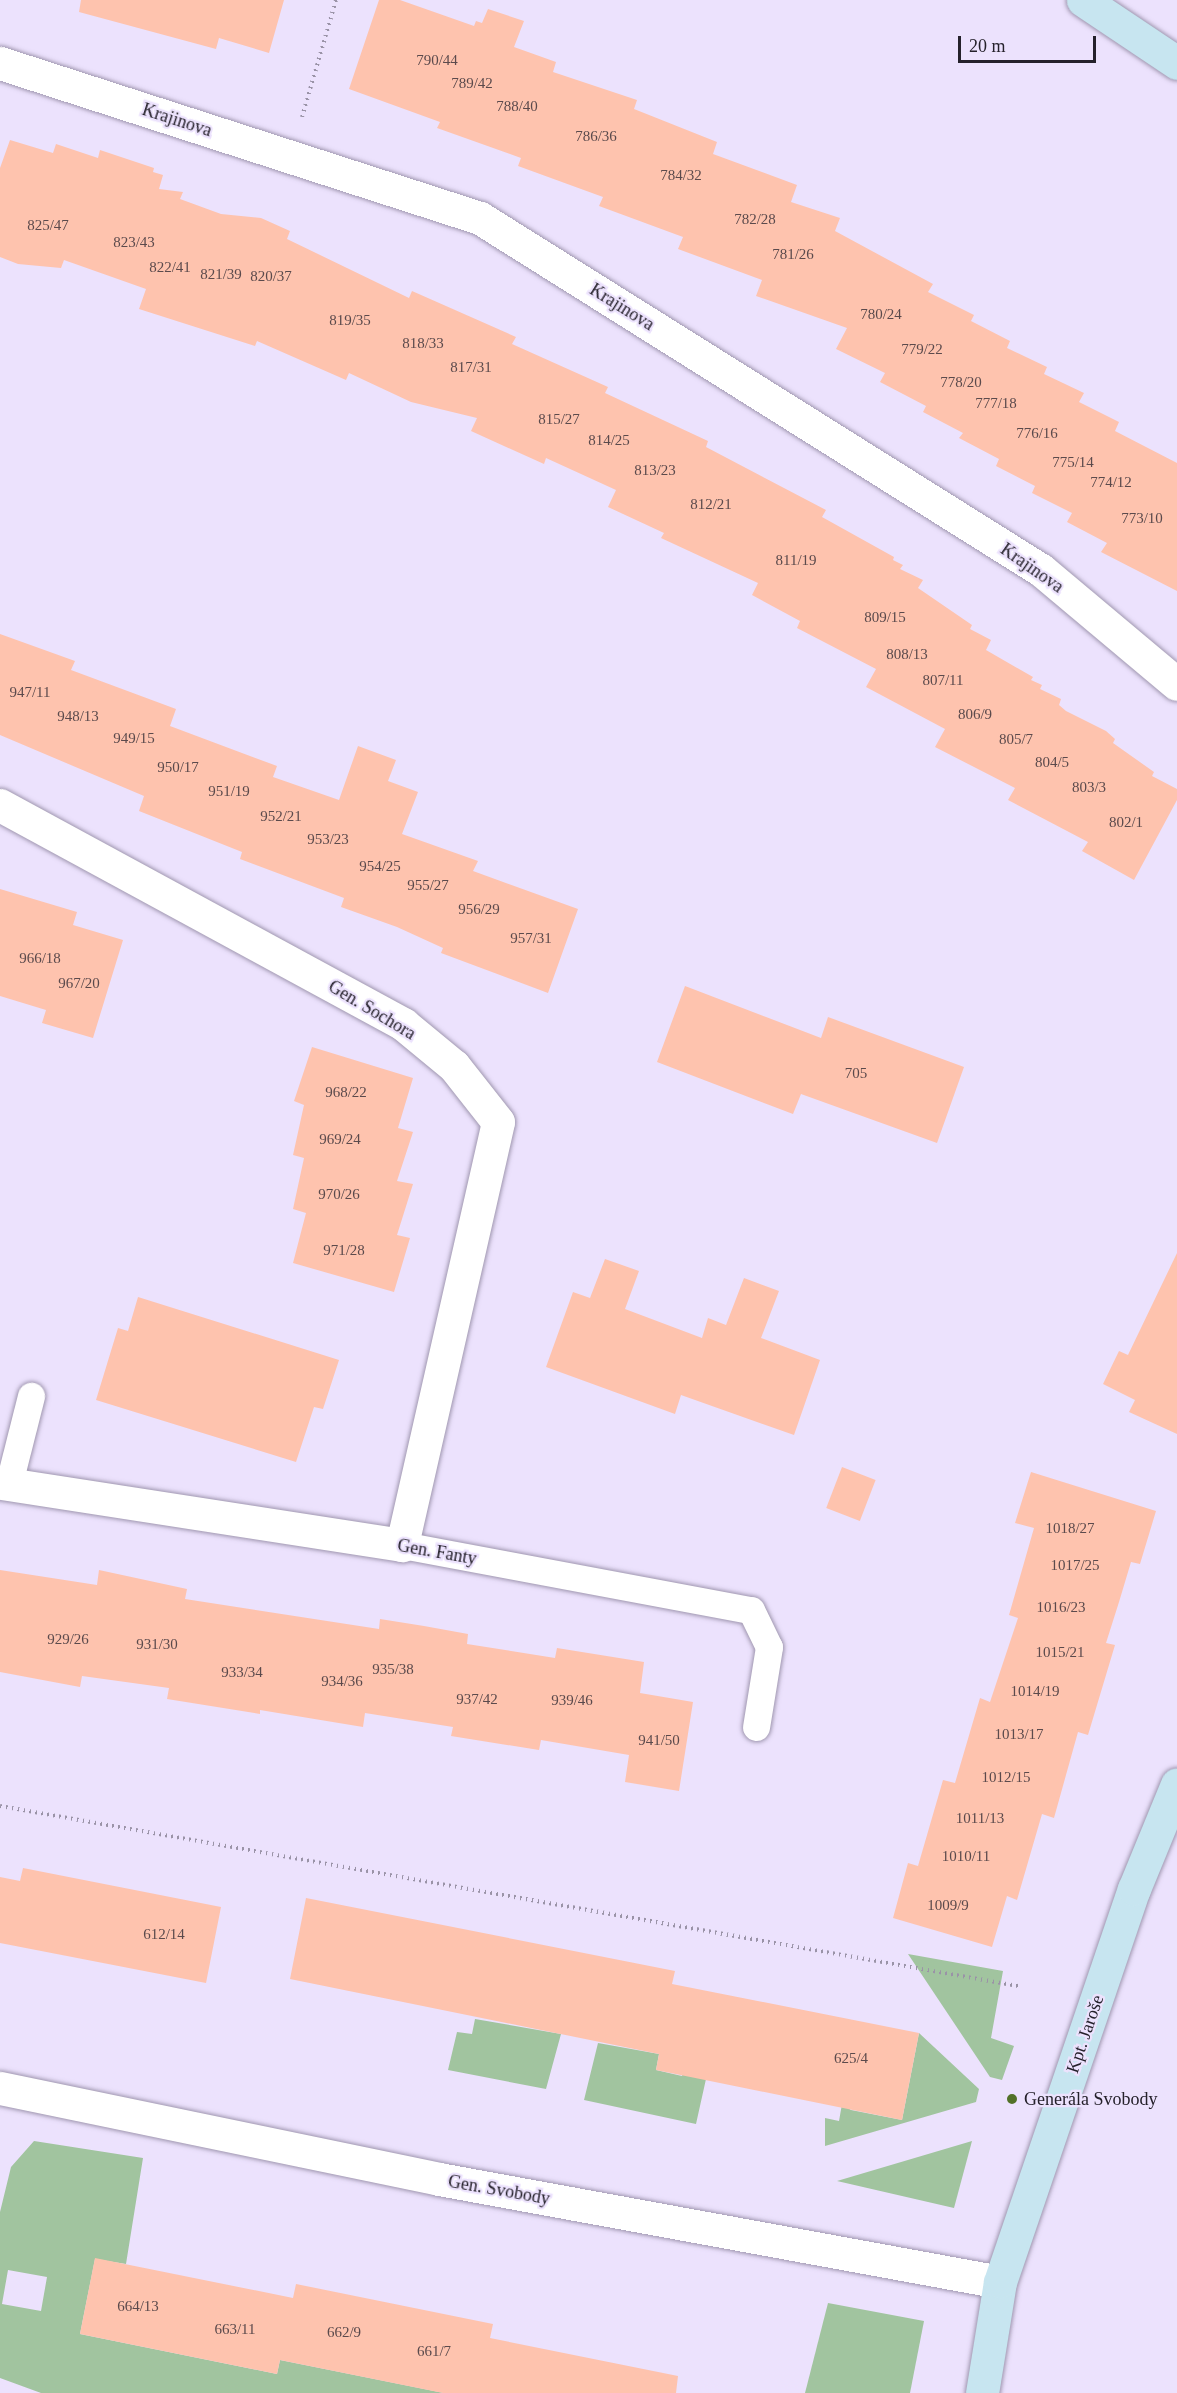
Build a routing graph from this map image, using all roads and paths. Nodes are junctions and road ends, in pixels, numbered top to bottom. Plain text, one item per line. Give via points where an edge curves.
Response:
1 (336, 0) edge
2 (1083, 0) edge
3 (0, 63) edge
4 (1177, 63) edge
5 (301, 119) dead end
6 (1177, 684) edge
7 (0, 805) edge
8 (31, 1396) dead end
9 (4, 1483) edge
10 (402, 1545) junction
11 (756, 1727) dead end
12 (1177, 1784) edge
13 (0, 1806) edge
14 (1018, 1986) dead end
15 (0, 2088) edge
16 (1000, 2282) junction
17 (982, 2393) edge

1 - 5 path
2 - 4 street
3 - 6 street, Krajinova via 480,218 1041,570
7 - 10 street, Gen. Sochora via 403,1024 454,1066 498,1122
8 - 9 lane
9 - 10 street, Gen. Fanty
10 - 11 lane, Gen. Fanty via 751,1610 769,1647
12 - 16 street, Kpt. Jaroše via 1134,1889
13 - 14 path
15 - 16 street, Gen. Svobody via 439,2179
16 - 17 street, Kpt. Jaroše

